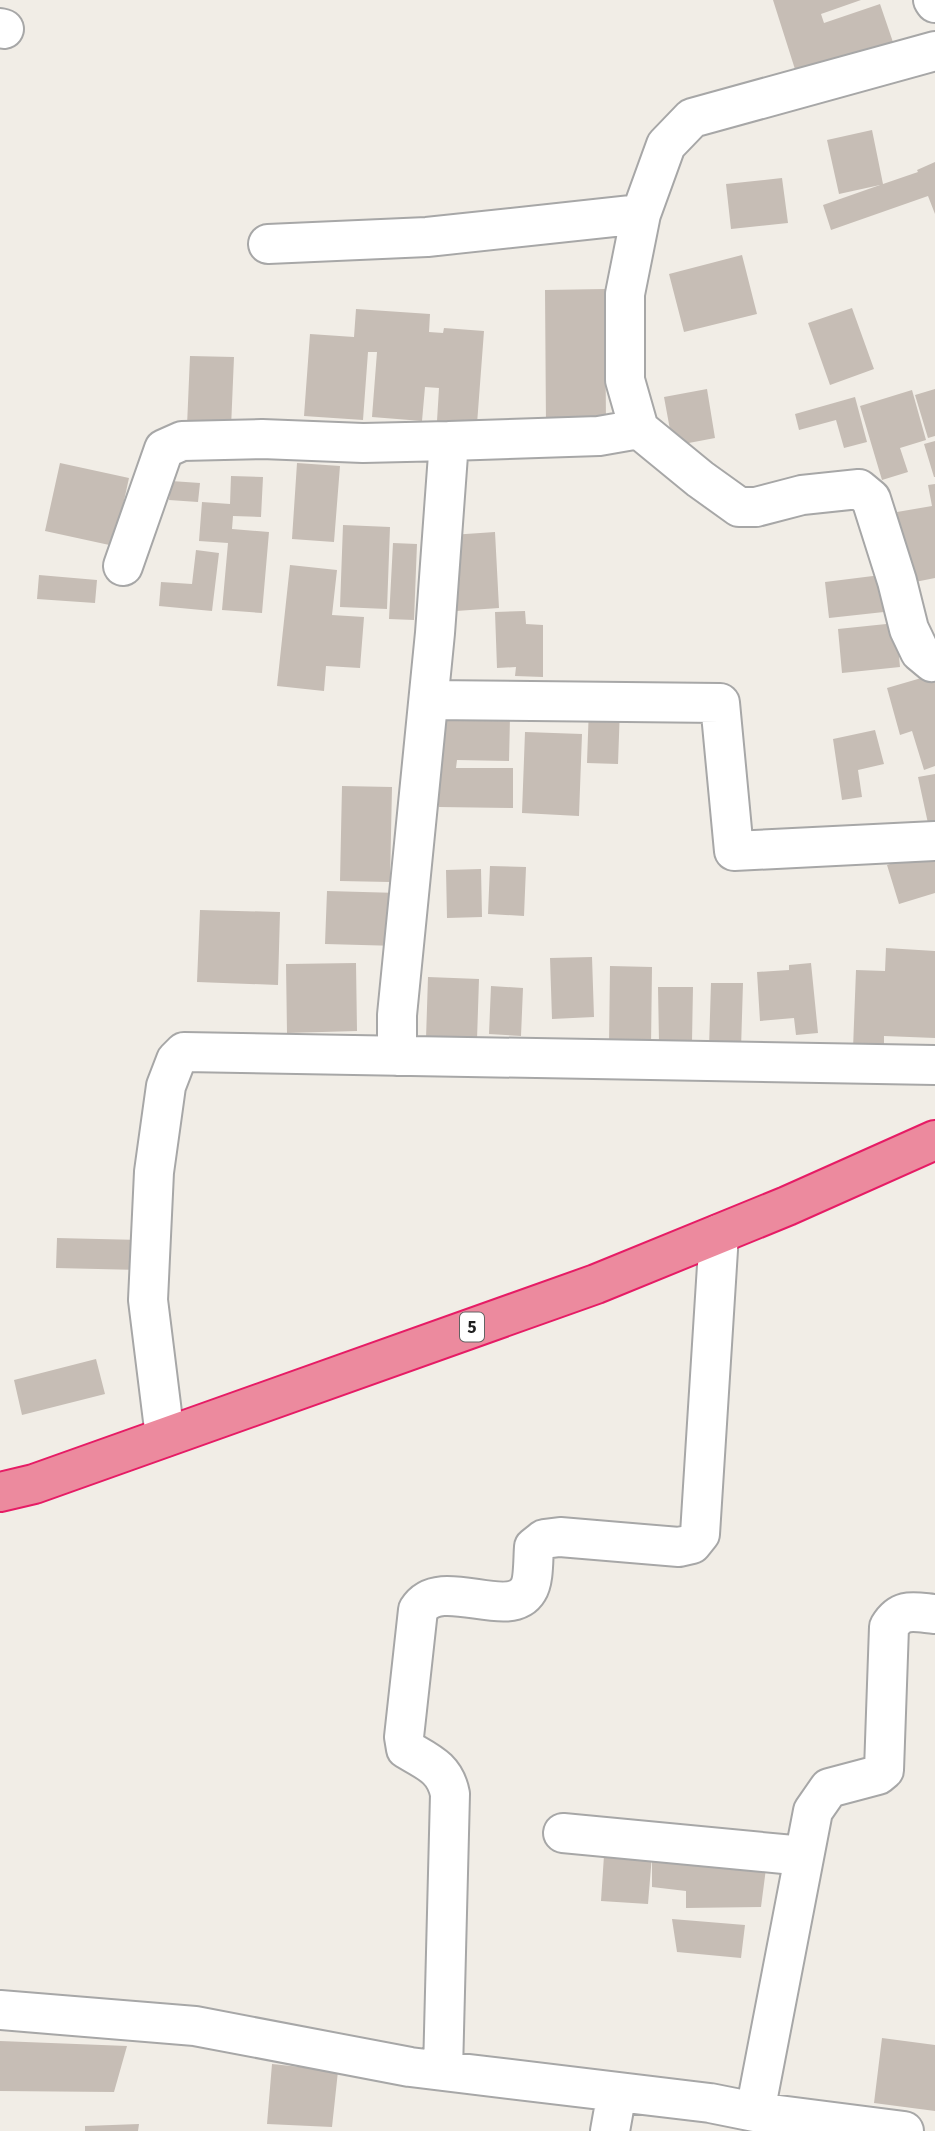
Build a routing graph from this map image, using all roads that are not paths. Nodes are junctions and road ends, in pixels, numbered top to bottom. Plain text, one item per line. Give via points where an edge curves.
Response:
1 (935, 51) edge
2 (641, 214) junction
3 (268, 244) dead end
4 (639, 429) junction
5 (449, 440) junction
6 (123, 566) dead end
7 (935, 661) edge
8 (429, 700) junction
9 (935, 841) edge
10 (397, 1056) junction
11 (935, 1065) edge
12 (935, 1140) edge
13 (719, 1234) junction
14 (164, 1437) junction
15 (0, 1492) edge
16 (935, 1614) edge
17 (563, 1833) dead end
18 (804, 1856) junction
19 (0, 2010) edge
20 (443, 2071) junction
21 (617, 2092) junction
22 (755, 2112) junction
23 (610, 2131) edge
24 (904, 2131) edge

1 - 2 street via 692,118 666,145
2 - 3 street via 427,237
2 - 4 street via 625,294 625,380
4 - 5 street via 599,436
4 - 7 street via 739,507 859,489 872,499 909,629 920,652
5 - 6 street via 182,441 164,449
5 - 8 street
8 - 9 street via 720,703 734,851
8 - 10 street via 397,1015
10 - 11 street
10 - 14 street via 184,1052 176,1060 166,1086 154,1172 148,1300
12 - 13 highway, 5
13 - 14 highway, 5 via 596,1284
13 - 20 street via 700,1534 692,1544 544,1539 534,1548 530,1589 522,1597 510,1601 436,1595 423,1601 418,1610 406,1749 436,1767 447,1779 450,1794
14 - 15 highway, 5
16 - 18 street via 906,1612 895,1617 889,1627 884,1770 829,1788 813,1811
17 - 18 street
18 - 22 street
19 - 20 street via 195,2025
20 - 21 street
21 - 22 street
21 - 23 street
22 - 24 street

